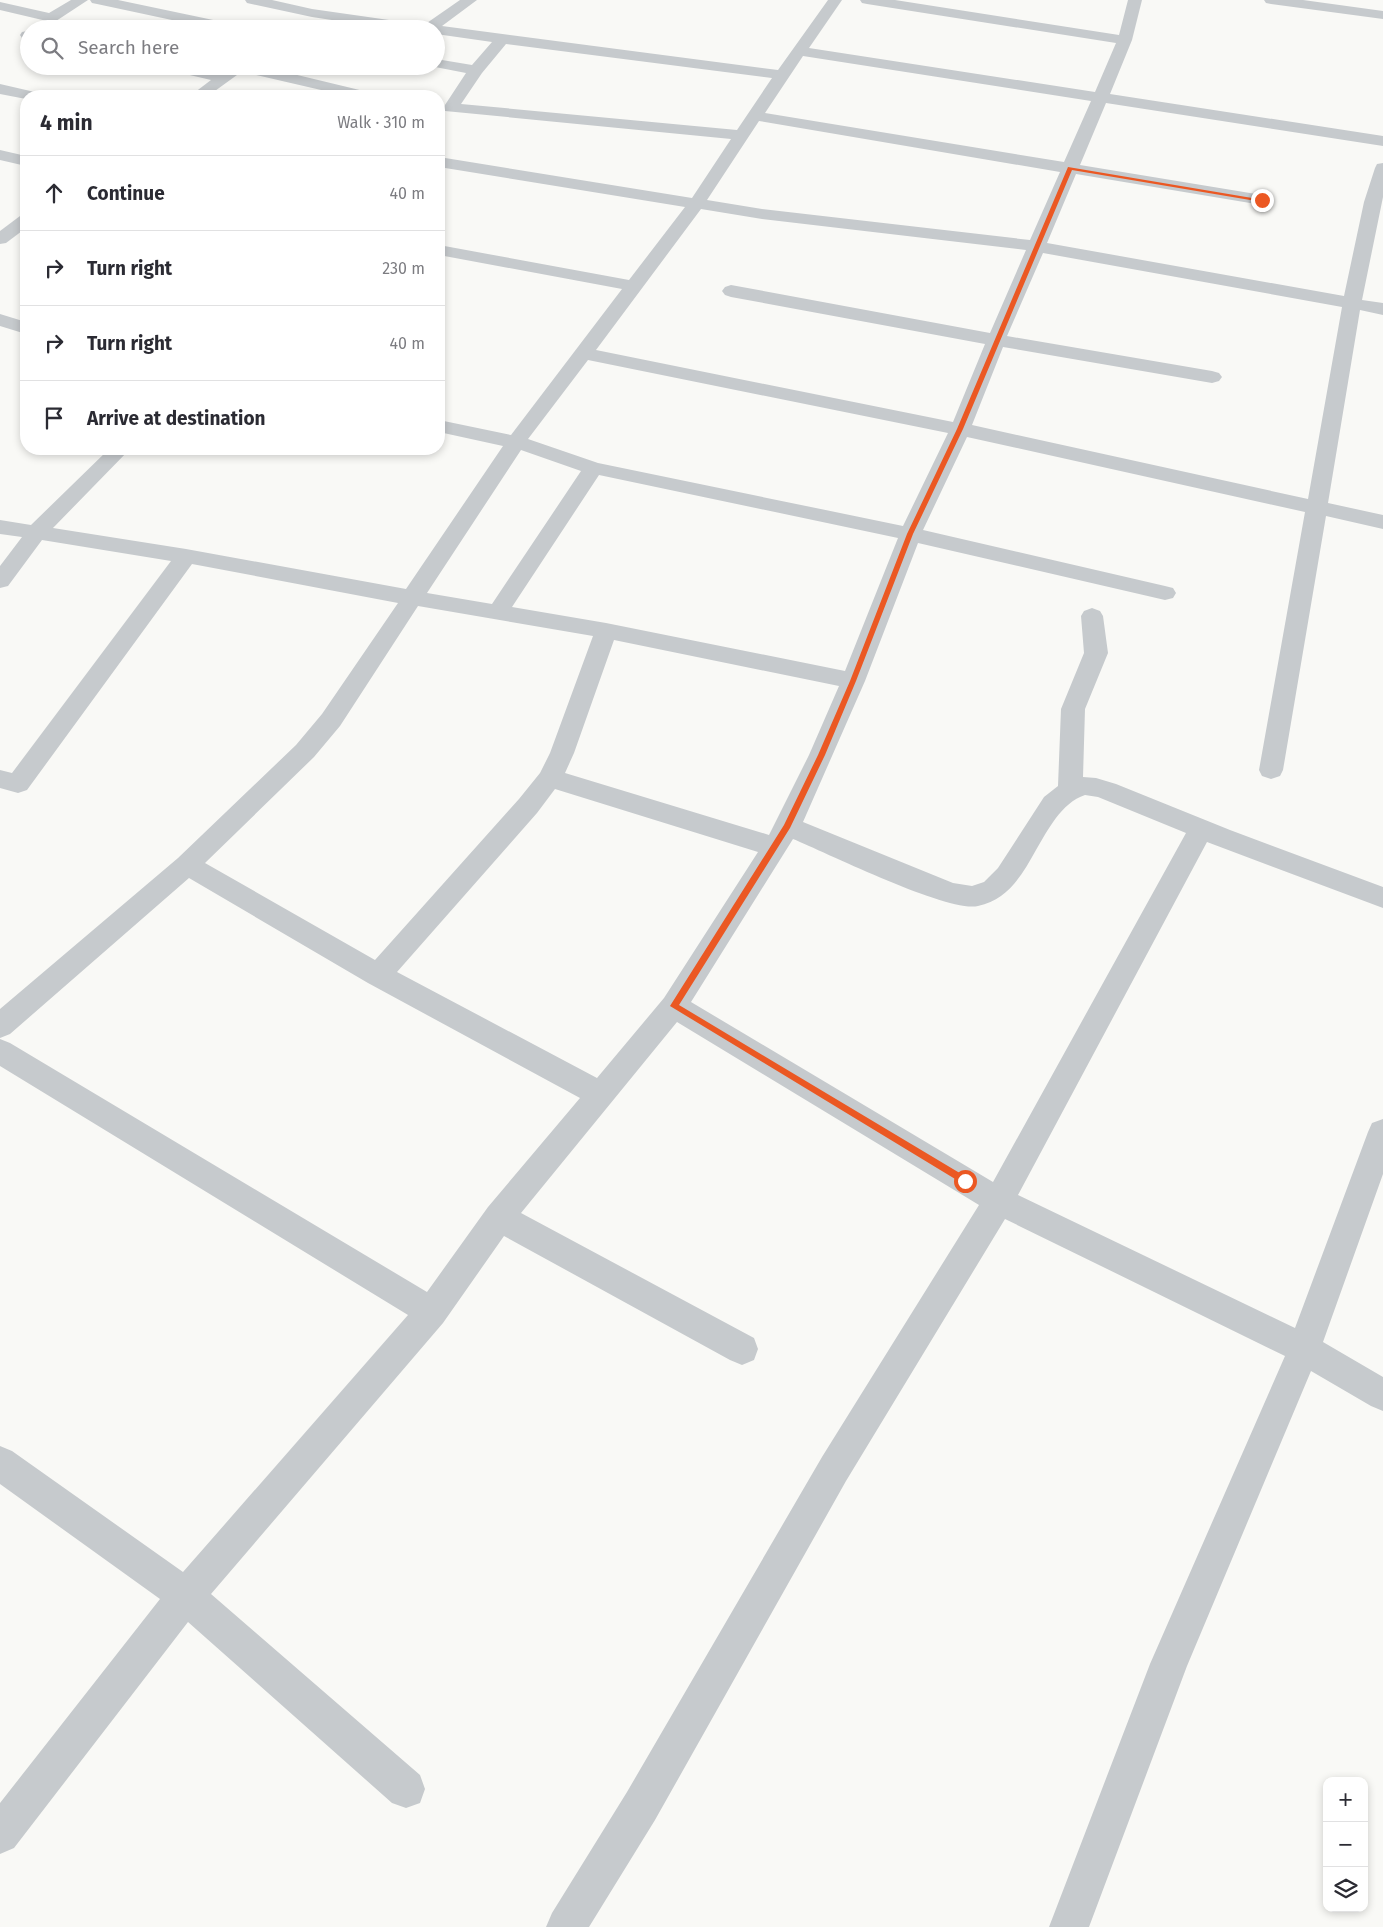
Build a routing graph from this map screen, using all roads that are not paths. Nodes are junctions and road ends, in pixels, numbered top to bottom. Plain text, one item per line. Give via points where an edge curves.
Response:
1 (80, 0) edge
2 (96, 0) edge
3 (252, 0) edge
4 (470, 0) edge
5 (835, 0) edge
6 (867, 0) edge
7 (1135, 0) edge
8 (1271, 0) edge
9 (0, 6) edge
10 (312, 13) junction
11 (1383, 15) edge
12 (193, 20) edge
13 (302, 20) edge
14 (361, 20) edge
15 (441, 20) edge
16 (445, 31) edge
17 (502, 39) junction
18 (1125, 40) junction
19 (800, 51) junction
20 (445, 65) edge
21 (476, 70) junction
22 (210, 75) edge
23 (227, 75) edge
24 (277, 75) edge
25 (782, 76) junction
26 (223, 78) junction
27 (0, 89) edge
28 (206, 90) edge
29 (341, 90) edge
30 (20, 93) edge
31 (1100, 98) junction
32 (445, 108) edge
33 (755, 116) junction
34 (743, 135) junction
35 (1383, 141) edge
36 (0, 155) edge
37 (20, 160) edge
38 (445, 163) edge
39 (1070, 168) junction
40 (1383, 168) edge
41 (1262, 200) dead end
42 (696, 204) junction
43 (20, 224) edge
44 (3, 235) edge
45 (20, 236) edge
46 (1036, 246) junction
47 (445, 251) edge
48 (634, 286) junction
49 (730, 291) dead end
50 (1352, 304) junction
51 (1383, 309) edge
52 (0, 320) edge
53 (20, 326) edge
54 (996, 340) junction
55 (583, 353) junction
56 (1212, 376) dead end
57 (445, 427) edge
58 (960, 429) junction
59 (516, 442) junction
60 (114, 455) edge
61 (592, 468) junction
62 (1317, 507) junction
63 (1383, 522) edge
64 (0, 527) edge
65 (37, 532) junction
66 (910, 534) junction
67 (186, 556) junction
68 (0, 580) edge
69 (1164, 593) dead end
70 (413, 598) junction
71 (498, 612) junction
72 (1092, 616) dead end
73 (606, 631) junction
74 (853, 681) junction
75 (1271, 770) dead end
76 (550, 778) junction
77 (0, 780) edge
78 (1070, 789) junction
79 (1201, 830) junction
80 (781, 836) junction
81 (187, 865) junction
82 (1383, 898) edge
83 (378, 975) junction
84 (674, 1006) junction
85 (0, 1026) edge
86 (0, 1051) edge
87 (602, 1095) junction
88 (1383, 1132) edge
89 (999, 1202) junction
90 (499, 1217) junction
91 (432, 1312) junction
92 (742, 1349) dead end
93 (1304, 1350) junction
94 (1383, 1395) edge
95 (0, 1463) edge
96 (186, 1596) junction
97 (406, 1789) dead end
98 (0, 1834) edge
99 (566, 1927) edge
100 (1069, 1927) edge

1 - 9 street via 51,18
2 - 12 street
3 - 10 street
4 - 15 street
5 - 19 street
6 - 18 street
7 - 18 street
8 - 11 street
10 - 13 street
10 - 14 street
16 - 17 street
17 - 21 street
17 - 25 street
18 - 31 street
19 - 25 street
19 - 31 street
20 - 21 street
21 - 32 street
22 - 26 street
23 - 26 street
24 - 29 street
25 - 33 street
26 - 28 street
27 - 30 street
31 - 35 street
31 - 39 street
32 - 34 street
33 - 34 street
33 - 39 street
34 - 42 street
36 - 37 street
38 - 42 street
39 - 41 street
39 - 46 street
40 - 50 street
42 - 46 street
42 - 48 street
43 - 44 street
44 - 45 street
46 - 50 street
46 - 54 street
47 - 48 street
48 - 55 street
49 - 54 street
50 - 51 street
50 - 62 street
52 - 53 street
54 - 56 street
54 - 58 street
55 - 58 street
55 - 59 street
57 - 59 street
58 - 62 street
58 - 66 street
59 - 61 street
59 - 70 street
60 - 65 street
61 - 66 street
61 - 71 street
62 - 63 street
62 - 75 street
64 - 65 street
65 - 67 street
65 - 68 street
66 - 69 street
66 - 74 street
67 - 70 street
67 - 77 street via 18,784
70 - 71 street
70 - 81 street via 330,720 305,751
71 - 73 street
72 - 78 street via 1096,653 1073,709
73 - 74 street
73 - 76 street
74 - 80 street
76 - 80 street
76 - 83 street
78 - 79 street via 1094,786
78 - 80 street via 1044,815 1007,875 991,891 978,896 953,894
79 - 82 street
79 - 89 street
80 - 84 street
81 - 83 street
81 - 85 street
83 - 87 street
84 - 87 street
84 - 89 street
86 - 91 street
87 - 90 street
88 - 93 street
89 - 93 street
89 - 99 street via 834,1469 641,1806
90 - 91 street
90 - 92 street
91 - 96 street
93 - 94 street
93 - 100 street via 1169,1664
95 - 96 street
96 - 97 street
96 - 98 street

